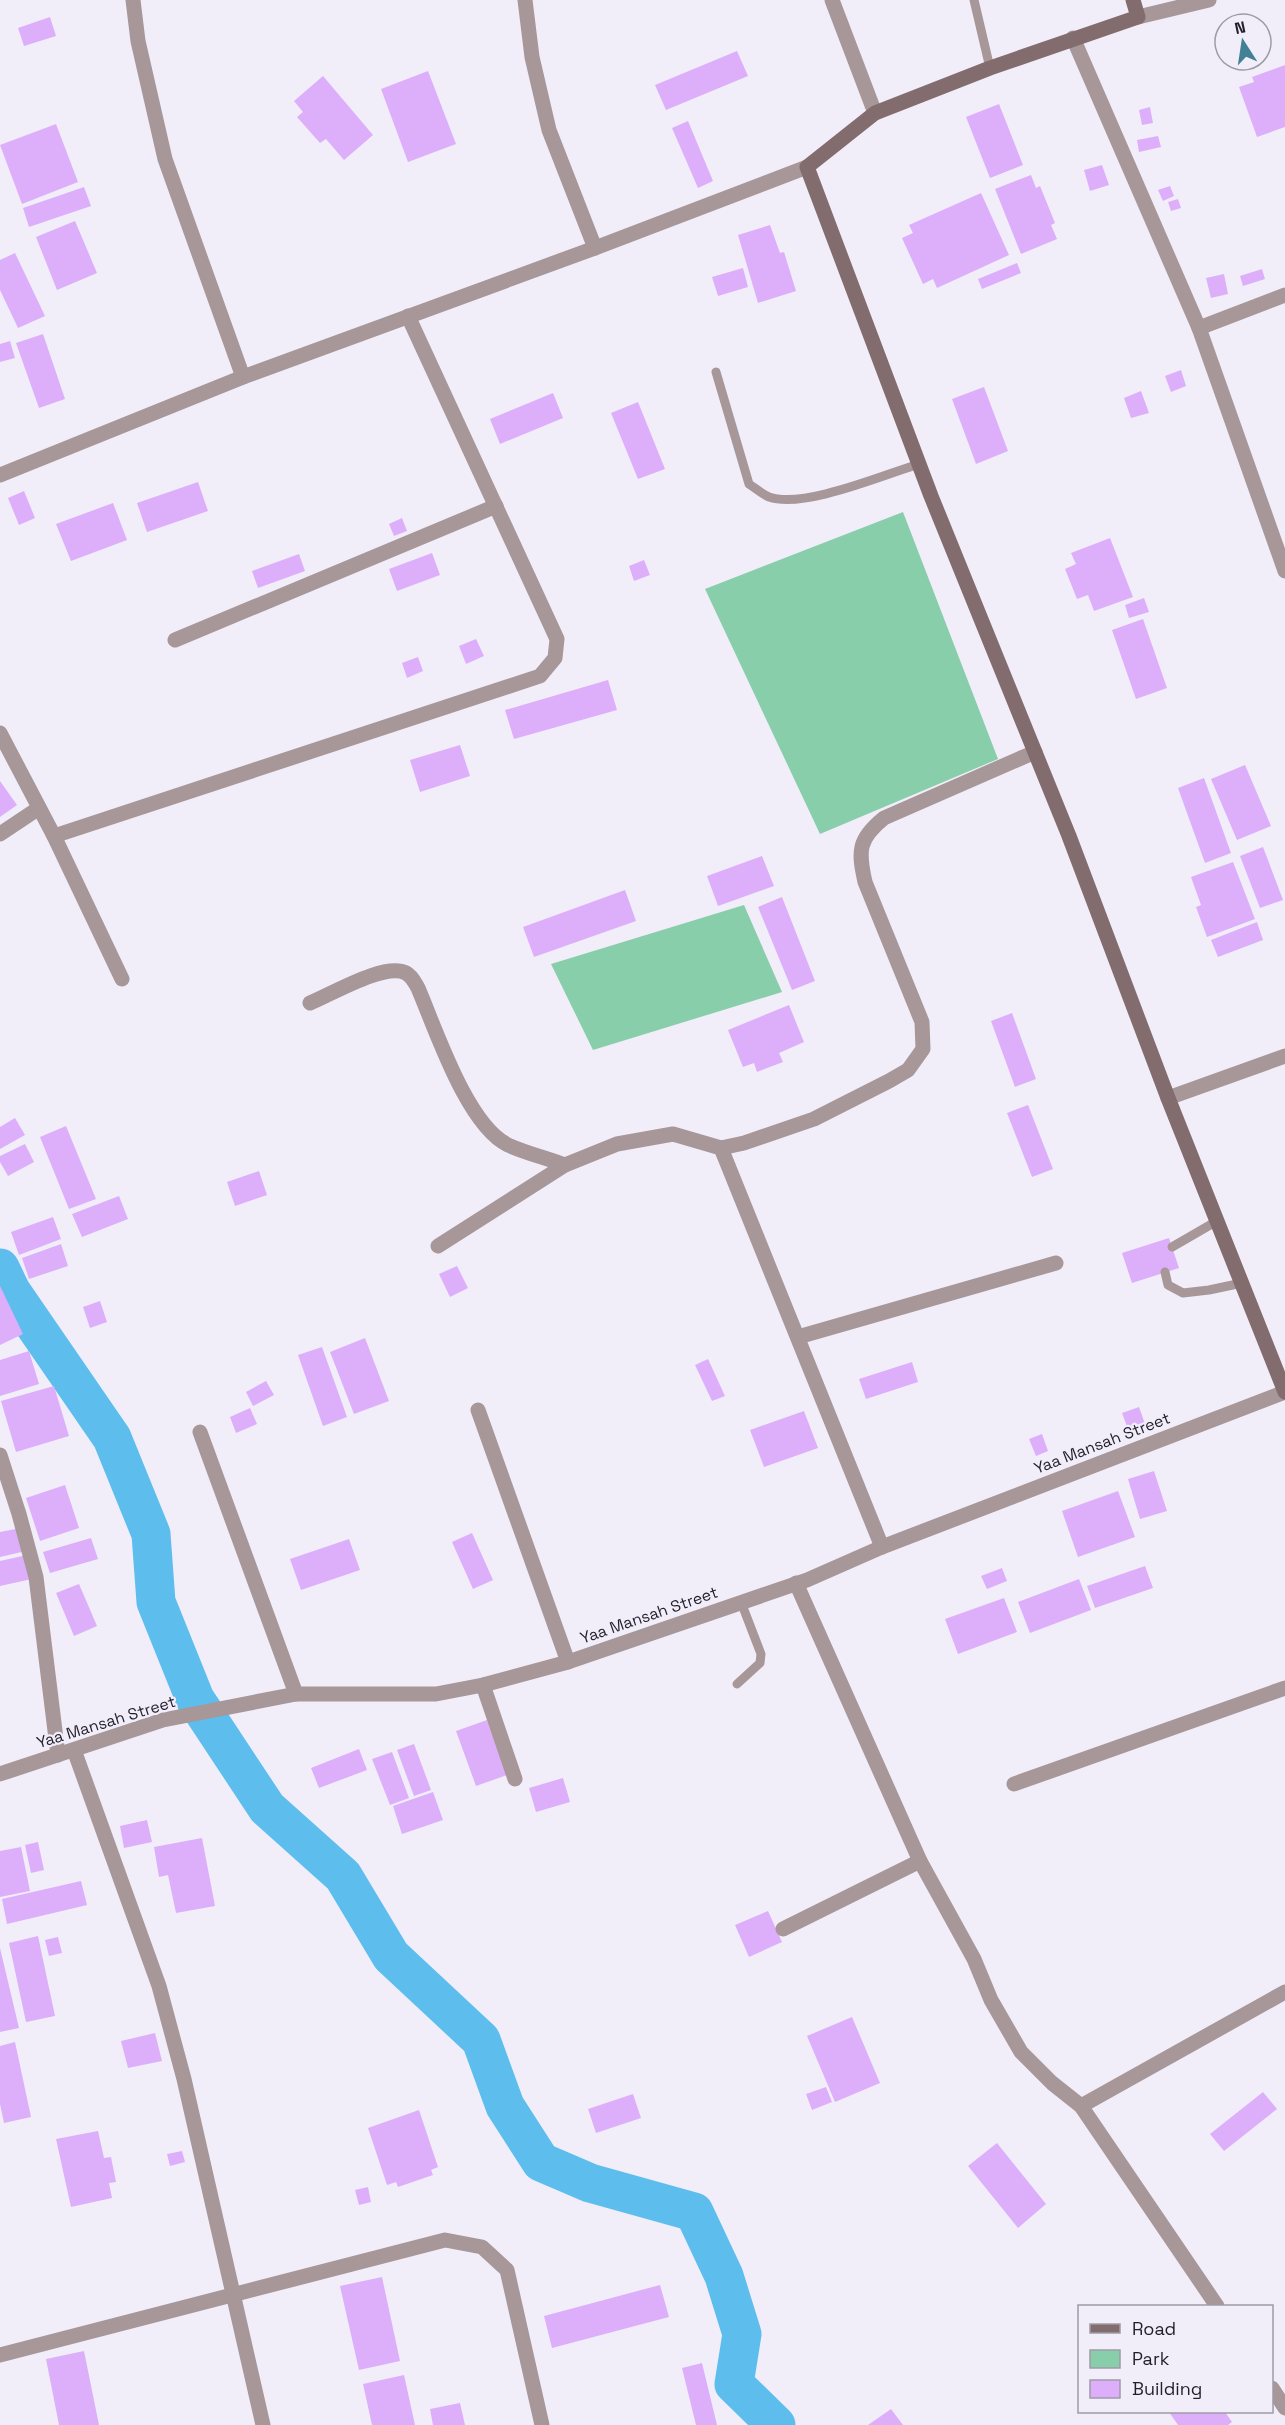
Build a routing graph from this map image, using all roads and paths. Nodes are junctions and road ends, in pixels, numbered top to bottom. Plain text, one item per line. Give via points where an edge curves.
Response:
1 (133, 0) edge
2 (525, 0) edge
3 (832, 0) edge
4 (974, 0) edge
5 (1133, 0) edge
6 (1209, 0) edge
7 (1137, 17) junction
8 (1073, 38) junction
9 (990, 68) junction
10 (875, 113) junction
11 (807, 168) junction
12 (595, 248) junction
13 (1285, 295) edge
14 (408, 316) junction
15 (1200, 328) junction
16 (716, 372) dead end
17 (243, 377) junction
18 (919, 464) junction
19 (0, 475) edge
20 (496, 506) junction
21 (1285, 570) edge
22 (175, 640) dead end
23 (0, 733) edge
24 (1035, 752) junction
25 (39, 808) junction
26 (0, 834) edge
27 (54, 836) junction
28 (122, 979) dead end
29 (310, 1003) dead end
30 (1285, 1056) edge
31 (1168, 1098) junction
32 (721, 1148) junction
33 (565, 1165) junction
34 (1217, 1221) junction
35 (438, 1246) dead end
36 (1172, 1246) dead end
37 (1056, 1263) dead end
38 (1166, 1272) dead end
39 (1242, 1283) junction
40 (798, 1337) junction
41 (1285, 1392) edge
42 (478, 1410) dead end
43 (200, 1432) dead end
44 (0, 1455) edge
45 (882, 1547) junction
46 (796, 1583) junction
47 (741, 1602) junction
48 (568, 1662) junction
49 (737, 1684) dead end
50 (483, 1685) junction
51 (1285, 1688) edge
52 (296, 1694) junction
53 (74, 1750) junction
54 (58, 1755) junction
55 (0, 1774) edge
56 (515, 1779) dead end
57 (1014, 1784) dead end
58 (920, 1861) junction
59 (783, 1929) dead end
60 (1285, 1992) edge
61 (1081, 2106) junction
62 (234, 2296) junction
63 (1216, 2305) edge
64 (0, 2355) edge
65 (1273, 2390) edge
66 (1285, 2408) edge
67 (263, 2425) edge
68 (542, 2425) edge

1 - 17 street via 138,41 165,159
2 - 12 street via 532,57 549,130
3 - 10 street
4 - 9 lane
5 - 7 street
6 - 7 street
7 - 8 street
8 - 9 street
8 - 15 street
9 - 10 street
10 - 11 street
11 - 12 street
11 - 18 street
12 - 14 street
13 - 15 street
14 - 17 street
14 - 20 street
15 - 21 street
16 - 18 lane via 749,484 770,497 795,499 826,494
17 - 19 street
18 - 24 street
20 - 22 street
20 - 27 street via 557,639 555,658 540,676
23 - 25 street
24 - 31 street
24 - 32 street via 884,818 864,839 864,882 922,1022 923,1049 908,1070 814,1119
25 - 26 street
25 - 27 street
27 - 28 street
29 - 33 street via 381,972 399,970 410,975 462,1088 487,1130 507,1144
30 - 31 street
31 - 34 street
32 - 33 street via 673,1134 617,1144
32 - 40 street
33 - 35 street
34 - 36 lane
34 - 39 street
37 - 40 street
38 - 39 lane via 1168,1285 1182,1293
39 - 41 street
40 - 45 street
41 - 45 street, Yaa Mansah Street
42 - 48 street
43 - 52 street
44 - 54 street via 36,1577
45 - 46 street, Yaa Mansah Street
46 - 47 street, Yaa Mansah Street
46 - 58 street
47 - 48 street, Yaa Mansah Street
47 - 49 lane via 761,1654 760,1663
48 - 50 street, Yaa Mansah Street
50 - 52 street, Yaa Mansah Street via 436,1694
50 - 56 street
51 - 57 street
52 - 53 street, Yaa Mansah Street via 163,1720
53 - 54 street, Yaa Mansah Street
53 - 62 street via 159,1986
54 - 55 street, Yaa Mansah Street
58 - 59 street
58 - 61 street via 1021,2052
60 - 61 street
61 - 63 street
62 - 64 street
62 - 67 street
62 - 68 street via 445,2240 482,2247 507,2270
65 - 66 street

